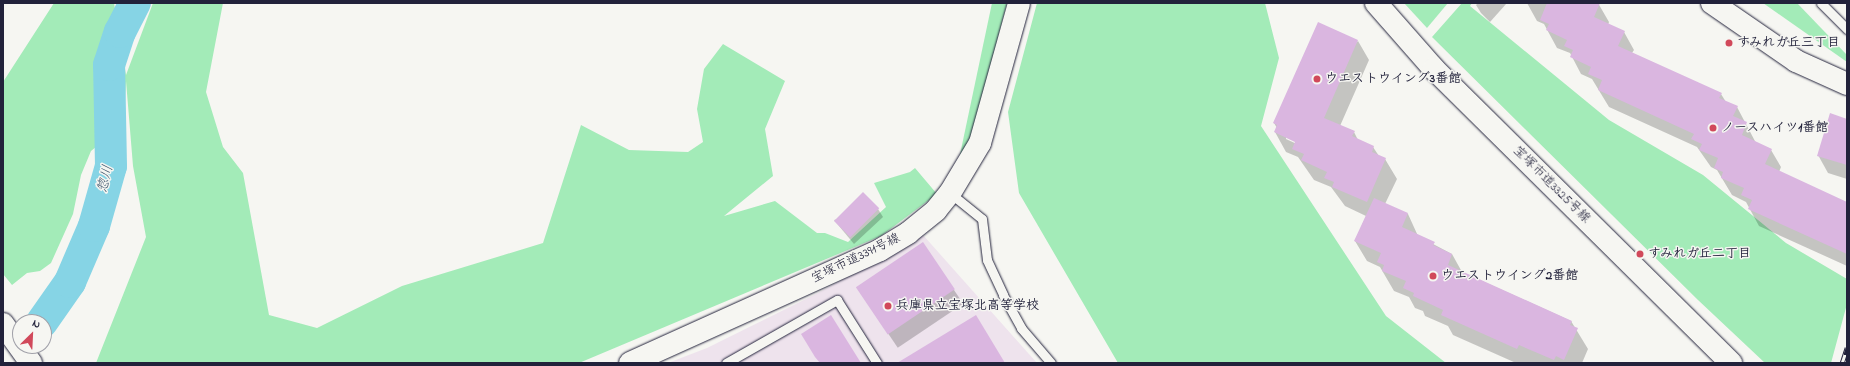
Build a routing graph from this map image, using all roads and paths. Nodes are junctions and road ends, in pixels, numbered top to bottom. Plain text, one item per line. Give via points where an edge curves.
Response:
1 (1019, 3) edge
2 (1376, 3) edge
3 (1712, 3) edge
4 (1821, 3) edge
5 (1847, 29) edge
6 (1847, 84) edge
7 (950, 193) junction
8 (3, 324) edge
9 (31, 363) edge
10 (630, 363) edge
11 (726, 363) edge
12 (877, 363) edge
13 (1052, 363) edge
14 (1731, 363) edge

1 - 7 main road, 宝塚市道3391号線 via 980,143
2 - 14 main road, 宝塚市道3325号線 via 1434,69
3 - 6 main road via 1796,61
4 - 5 lane
7 - 10 main road, 宝塚市道3391号線 via 919,224 880,250
7 - 13 lane via 982,219 987,260 1004,295 1021,328
8 - 9 main road
11 - 12 lane via 837,300

